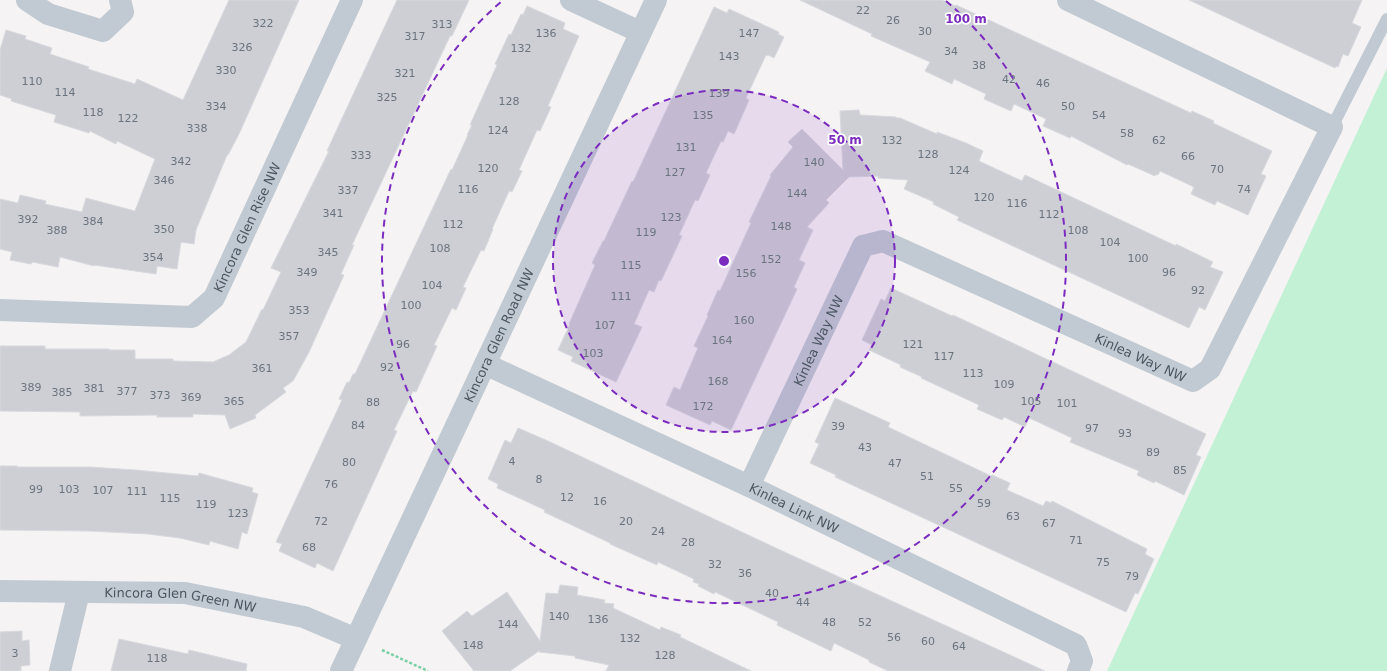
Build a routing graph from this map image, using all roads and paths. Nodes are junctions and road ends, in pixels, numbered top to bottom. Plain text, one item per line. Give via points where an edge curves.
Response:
1 (27, 0) edge
2 (120, 0) edge
3 (352, 0) edge
4 (571, 0) edge
5 (656, 0) edge
6 (1068, 0) edge
7 (1387, 19) edge
8 (640, 32) junction
9 (1332, 127) junction
10 (0, 310) edge
11 (485, 364) junction
12 (749, 486) junction
13 (0, 591) edge
14 (79, 592) junction
15 (356, 639) junction
16 (382, 650) dead end
17 (60, 671) edge
18 (341, 671) edge
19 (428, 671) edge
20 (1078, 671) edge

1 - 2 street via 48,14 103,31 123,12
3 - 10 street, Kincora Glen Rise NW via 214,298 192,317
4 - 8 street
5 - 8 street, Kincora Glen Road NW
6 - 9 street
7 - 9 lane
8 - 11 street, Kincora Glen Road NW
9 - 12 street, Kinlea Way NW via 1210,369 1193,381 883,241 863,246
11 - 12 street, Kinlea Link NW
11 - 15 street, Kincora Glen Road NW
12 - 20 street, Kinlea Link NW via 1076,645 1082,661
13 - 14 street, Kincora Glen Green NW
14 - 15 street, Kincora Glen Green NW via 185,593 304,617
14 - 17 street
15 - 18 street, Kincora Glen Road NW
16 - 19 path

